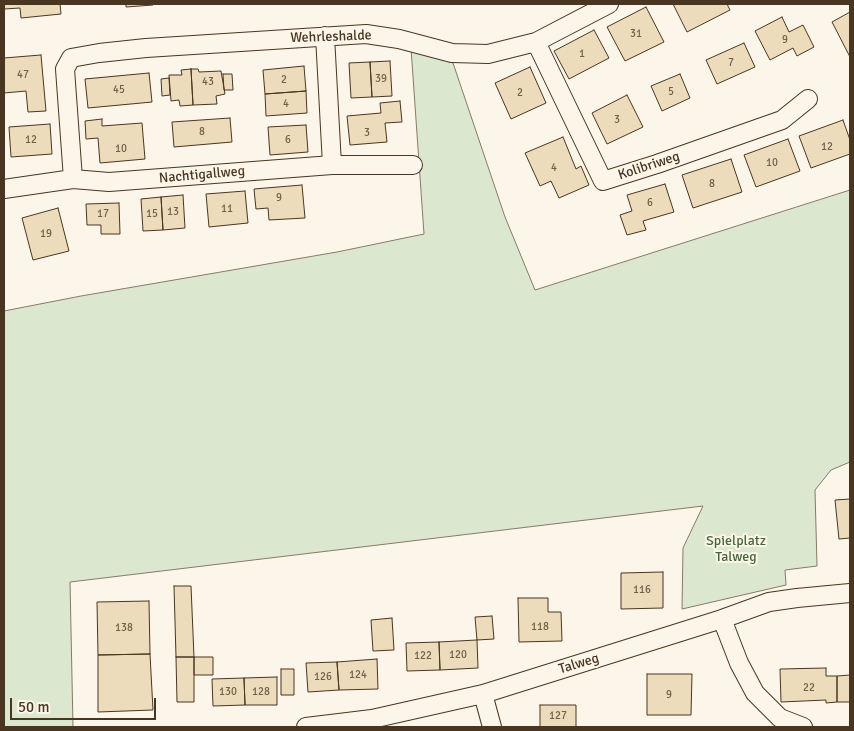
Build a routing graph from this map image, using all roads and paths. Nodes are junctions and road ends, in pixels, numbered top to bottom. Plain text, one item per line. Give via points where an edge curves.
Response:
1 (608, 4) edge
2 (325, 36) junction
3 (536, 42) junction
4 (808, 99) dead end
5 (332, 164) junction
6 (413, 164) dead end
7 (73, 179) junction
8 (4, 189) edge
9 (850, 593) edge
10 (722, 619) junction
11 (483, 694) junction
12 (777, 723) edge
13 (306, 727) edge
14 (492, 727) edge
15 (803, 727) edge

1 - 3 street, Wehrleshalde
2 - 3 street, Wehrleshalde via 366,34 452,53 479,54
2 - 5 street
2 - 7 street, Wehrleshalde via 146,48 71,58 65,69
3 - 4 street, Kolibriweg via 603,181 782,120
5 - 6 street, Nachtigallweg
5 - 7 street, Nachtigallweg via 108,182
7 - 8 street, Nachtigallweg
9 - 10 street, Talweg via 769,602
10 - 11 street, Talweg
10 - 12 street via 755,693
11 - 13 street, Talweg via 372,719
11 - 14 street
12 - 15 street

